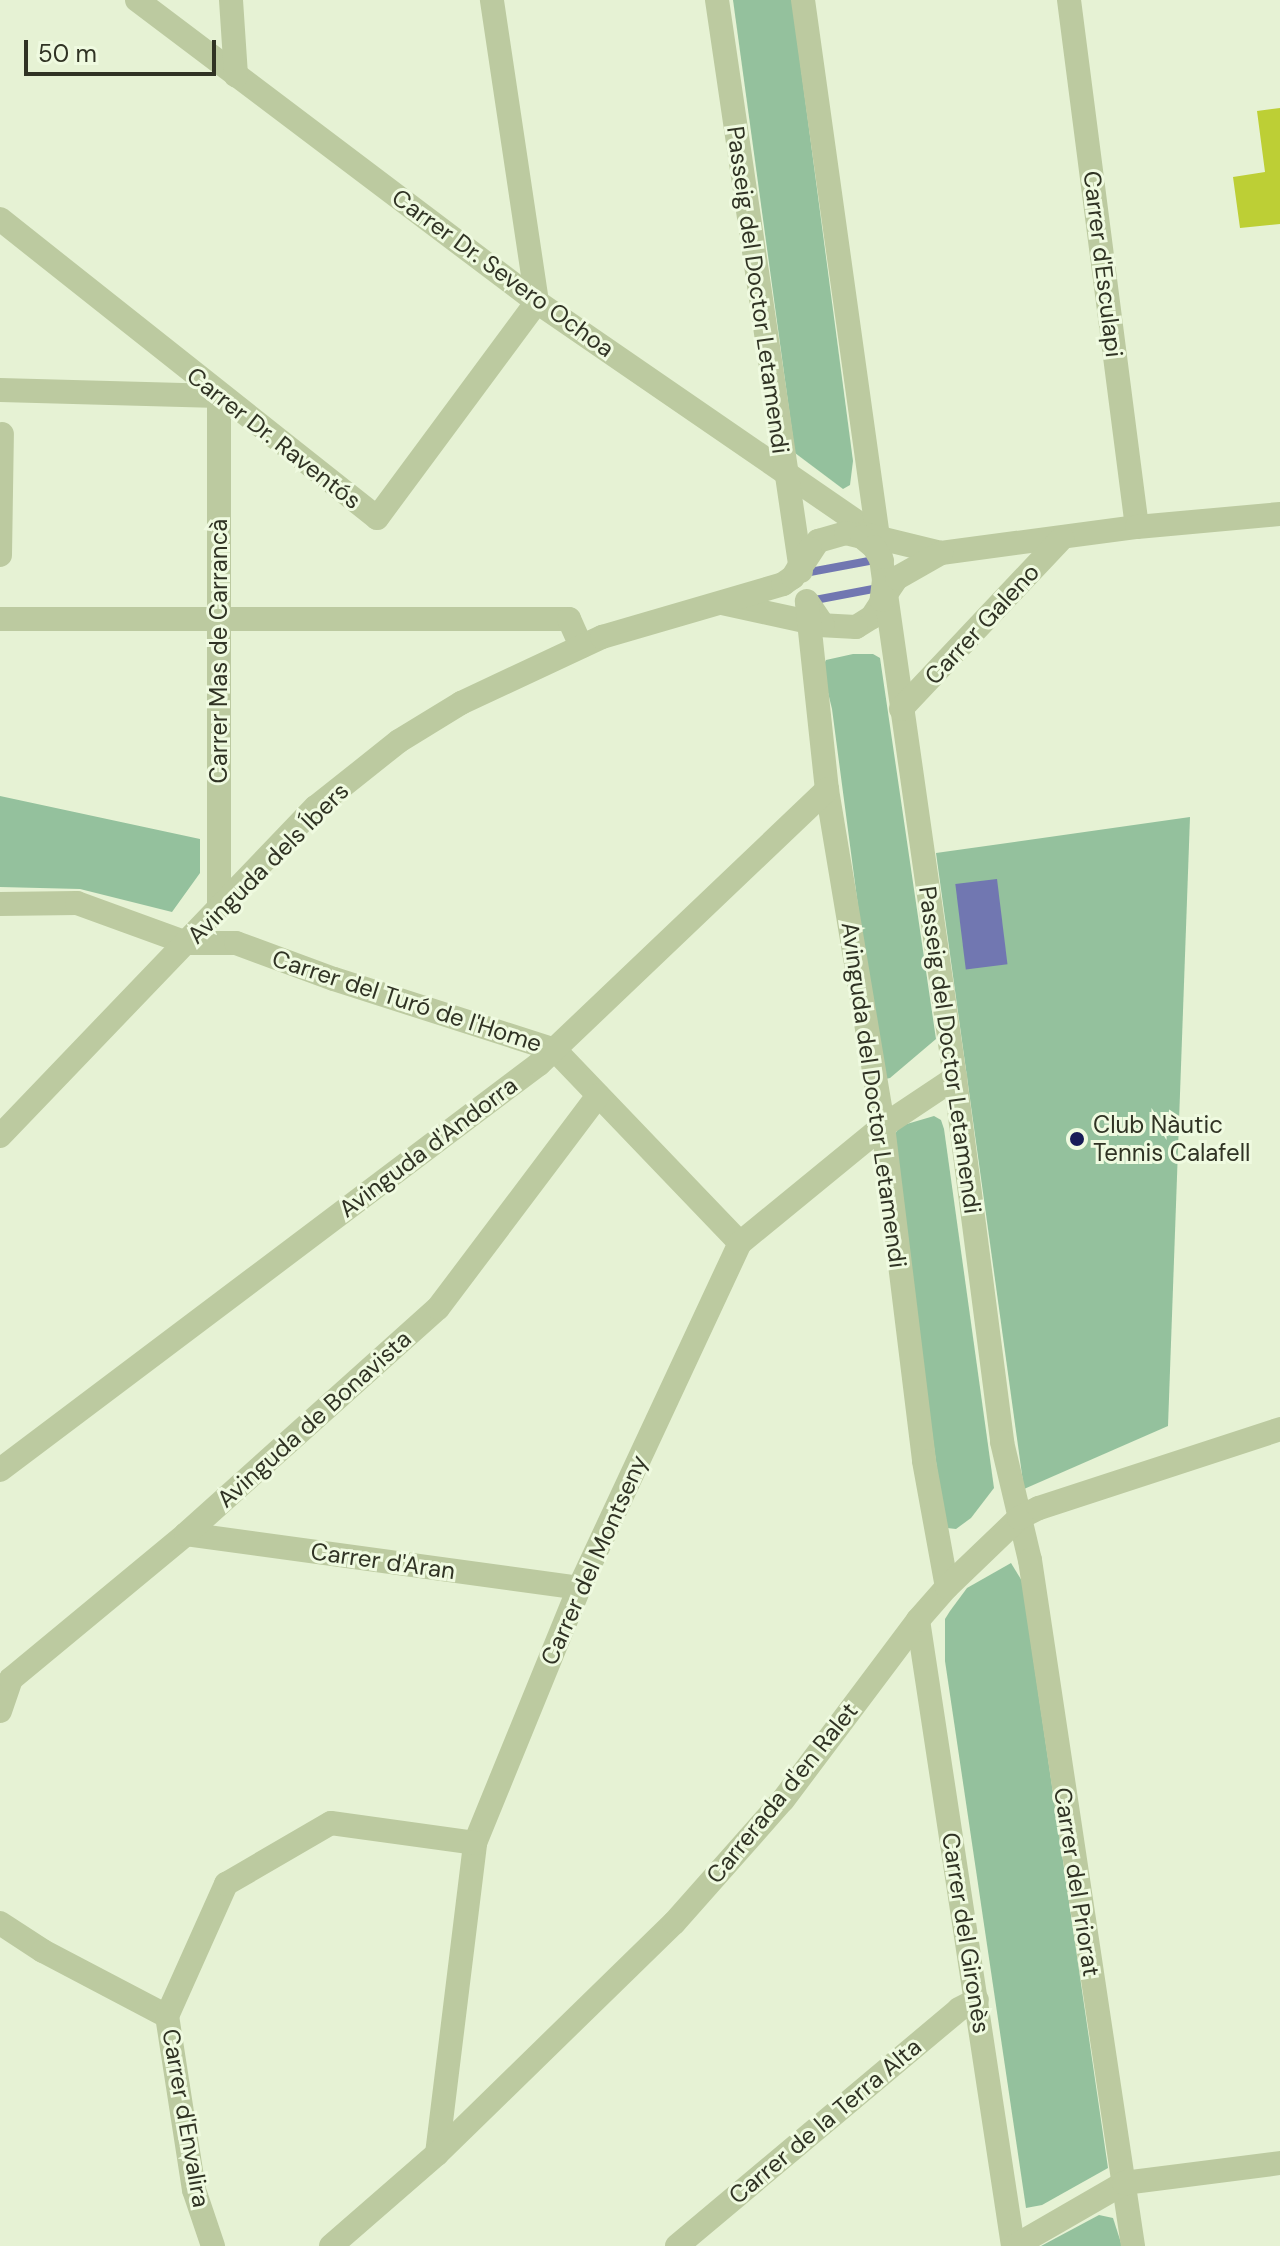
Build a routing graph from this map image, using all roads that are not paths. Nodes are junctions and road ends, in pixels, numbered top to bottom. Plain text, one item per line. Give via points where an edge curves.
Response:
1 (137, 0) edge
2 (231, 0) edge
3 (492, 0) edge
4 (717, 0) edge
5 (803, 0) edge
6 (1069, 0) edge
7 (236, 76) junction
8 (0, 219) edge
9 (537, 302) junction
10 (0, 390) edge
11 (219, 396) junction
12 (2, 434) edge
13 (784, 470) junction
14 (1280, 514) edge
15 (1137, 527) junction
16 (846, 533) junction
17 (877, 536) junction
18 (1062, 538) junction
19 (941, 553) junction
20 (0, 555) edge
21 (883, 585) junction
22 (808, 590) junction
23 (716, 601) junction
24 (218, 618) junction
25 (0, 619) edge
26 (581, 646) junction
27 (901, 709) junction
28 (827, 790) junction
29 (0, 904) edge
30 (219, 905) junction
31 (187, 943) junction
32 (555, 1050) junction
33 (955, 1078) junction
34 (598, 1096) junction
35 (883, 1126) junction
36 (0, 1136) edge
37 (740, 1243) junction
38 (1280, 1429) edge
39 (0, 1470) edge
40 (1019, 1518) junction
41 (186, 1534) junction
42 (947, 1587) junction
43 (579, 1588) junction
44 (918, 1620) junction
45 (0, 1711) edge
46 (475, 1843) junction
47 (0, 1923) edge
48 (977, 2000) junction
49 (167, 2016) junction
50 (437, 2154) junction
51 (1280, 2163) edge
52 (1124, 2183) junction
53 (213, 2246) edge
54 (331, 2246) edge
55 (677, 2246) edge
56 (1014, 2246) edge
57 (1133, 2246) edge

1 - 7 street, Carrer Dr. Severo Ochoa
2 - 7 street
3 - 9 street
4 - 13 street, Passeig del Doctor Letamendi
5 - 17 street, Passeig del Doctor Letamendi
6 - 15 street, Carrer d'Esculapi
7 - 9 street, Carrer Dr. Severo Ochoa
8 - 11 street, Carrer Dr. Raventós
9 - 11 street, Carrer Dr. Raventós via 377,518
9 - 13 street, Carrer Dr. Severo Ochoa
10 - 11 street
11 - 24 street, Carrer Mas de Carrancà
12 - 20 street
13 - 17 street, Carrer Dr. Severo Ochoa
13 - 22 street, Passeig del Doctor Letamendi
14 - 15 street, Carrer Galeno
15 - 18 street, Carrer Galeno
16 - 17 street, Carrer Galeno
16 - 21 street via 862,537
16 - 22 street, Avinguda dels Íbers via 831,535
17 - 19 street, Carrer Galeno
17 - 21 street, Passeig del Doctor Letamendi
18 - 19 street, Carrer Galeno
18 - 27 street, Carrer Galeno
19 - 21 street, Carrer Galeno
21 - 22 street, Carrer Galeno via 872,617 856,627
21 - 27 street, Passeig del Doctor Letamendi
22 - 23 street
22 - 23 street, Avinguda dels Íbers via 793,577
22 - 28 street, Avinguda del Doctor Letamendi
23 - 26 street, Avinguda dels Íbers
24 - 25 street
24 - 26 street via 569,619
24 - 30 street, Carrer Mas de Carrancà
26 - 30 street, Avinguda dels Íbers via 461,703 399,741 316,807
27 - 33 street, Passeig del Doctor Letamendi
28 - 32 street, Avinguda d'Andorra
28 - 35 street, Avinguda del Doctor Letamendi
29 - 31 street, Carrer del Turó de l'Home via 77,903
30 - 31 street, Avinguda dels Íbers
31 - 32 street, Carrer del Turó de l'Home via 236,943
31 - 36 street, Avinguda dels Íbers
32 - 34 street, Carrer del Turó de l'Home
32 - 39 street, Avinguda d'Andorra
33 - 35 street, Carrer del Montseny
33 - 40 street, Passeig del Doctor Letamendi via 1002,1442
34 - 37 street, Carrer del Turó de l'Home
34 - 41 street, Avinguda de Bonavista via 438,1308
35 - 37 street, Carrer del Montseny
35 - 42 street, Avinguda del Doctor Letamendi via 924,1461
37 - 43 street, Carrer del Montseny
38 - 40 street, Carrerada d'en Ralet
40 - 42 street, Carrerada d'en Ralet
40 - 52 street, Carrer del Priorat via 1030,1560
41 - 43 street, Carrer d'Aran
41 - 45 street, Avinguda de Bonavista via 11,1679
42 - 44 street, Carrerada d'en Ralet
43 - 46 street, Carrer del Montseny
44 - 48 street, Carrer del Gironès
44 - 50 street, Carrerada d'en Ralet via 783,1800 674,1923
46 - 49 street, Carrer d'Envalira via 331,1823 226,1884
46 - 50 street, Carrer del Montseny
47 - 49 street
48 - 55 street, Carrer de la Terra Alta via 959,2009
48 - 56 street, Carrer del Gironès
49 - 53 street, Carrer d'Envalira via 194,2190
50 - 54 street, Carrerada d'en Ralet
51 - 52 street
52 - 56 street
52 - 57 street, Carrer del Priorat

